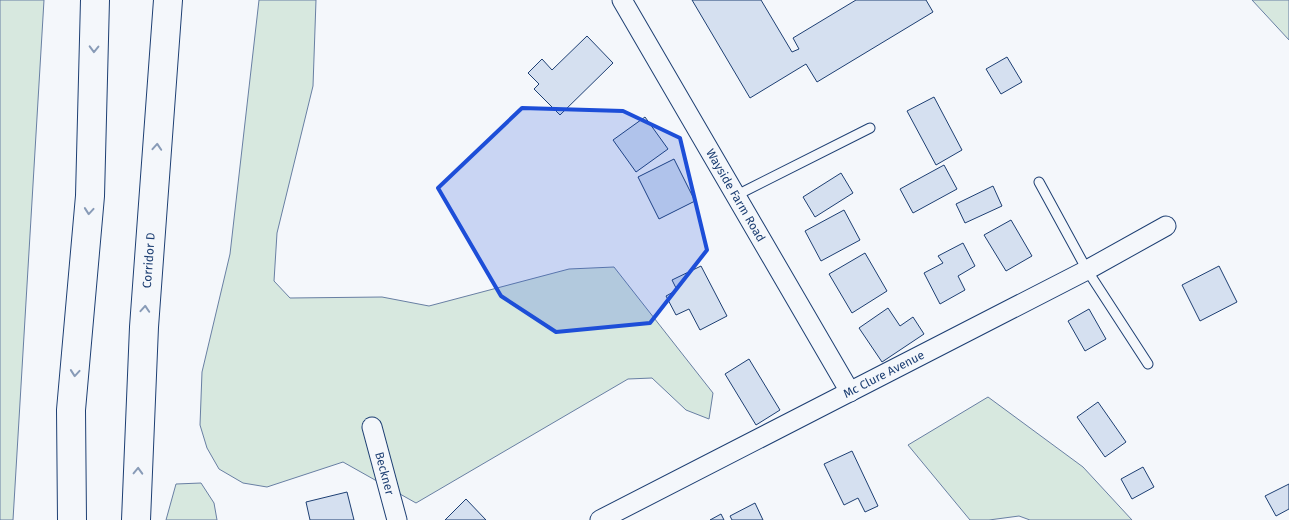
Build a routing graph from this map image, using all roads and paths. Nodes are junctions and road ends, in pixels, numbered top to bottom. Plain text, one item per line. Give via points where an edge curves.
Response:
1 (95, 0) edge
2 (168, 0) edge
3 (622, 0) edge
4 (870, 128) dead end
5 (1039, 182) dead end
6 (736, 195) junction
7 (1166, 226) dead end
8 (1087, 270) junction
9 (1148, 364) dead end
10 (850, 392) junction
11 (372, 427) dead end
12 (72, 520) edge
13 (136, 520) edge
14 (397, 520) edge
15 (600, 520) edge

1 -> 12 highway via 90,196 71,410
13 -> 2 highway, Corridor D via 144,327
3 - 6 street, Wayside Farm Road
4 - 6 lane
5 - 8 lane
6 - 10 street, Wayside Farm Road
7 - 8 street, Mc Clure Avenue
8 - 9 lane
8 - 10 street, Mc Clure Avenue
10 - 15 street, Mc Clure Avenue
11 - 14 street, Beckner

